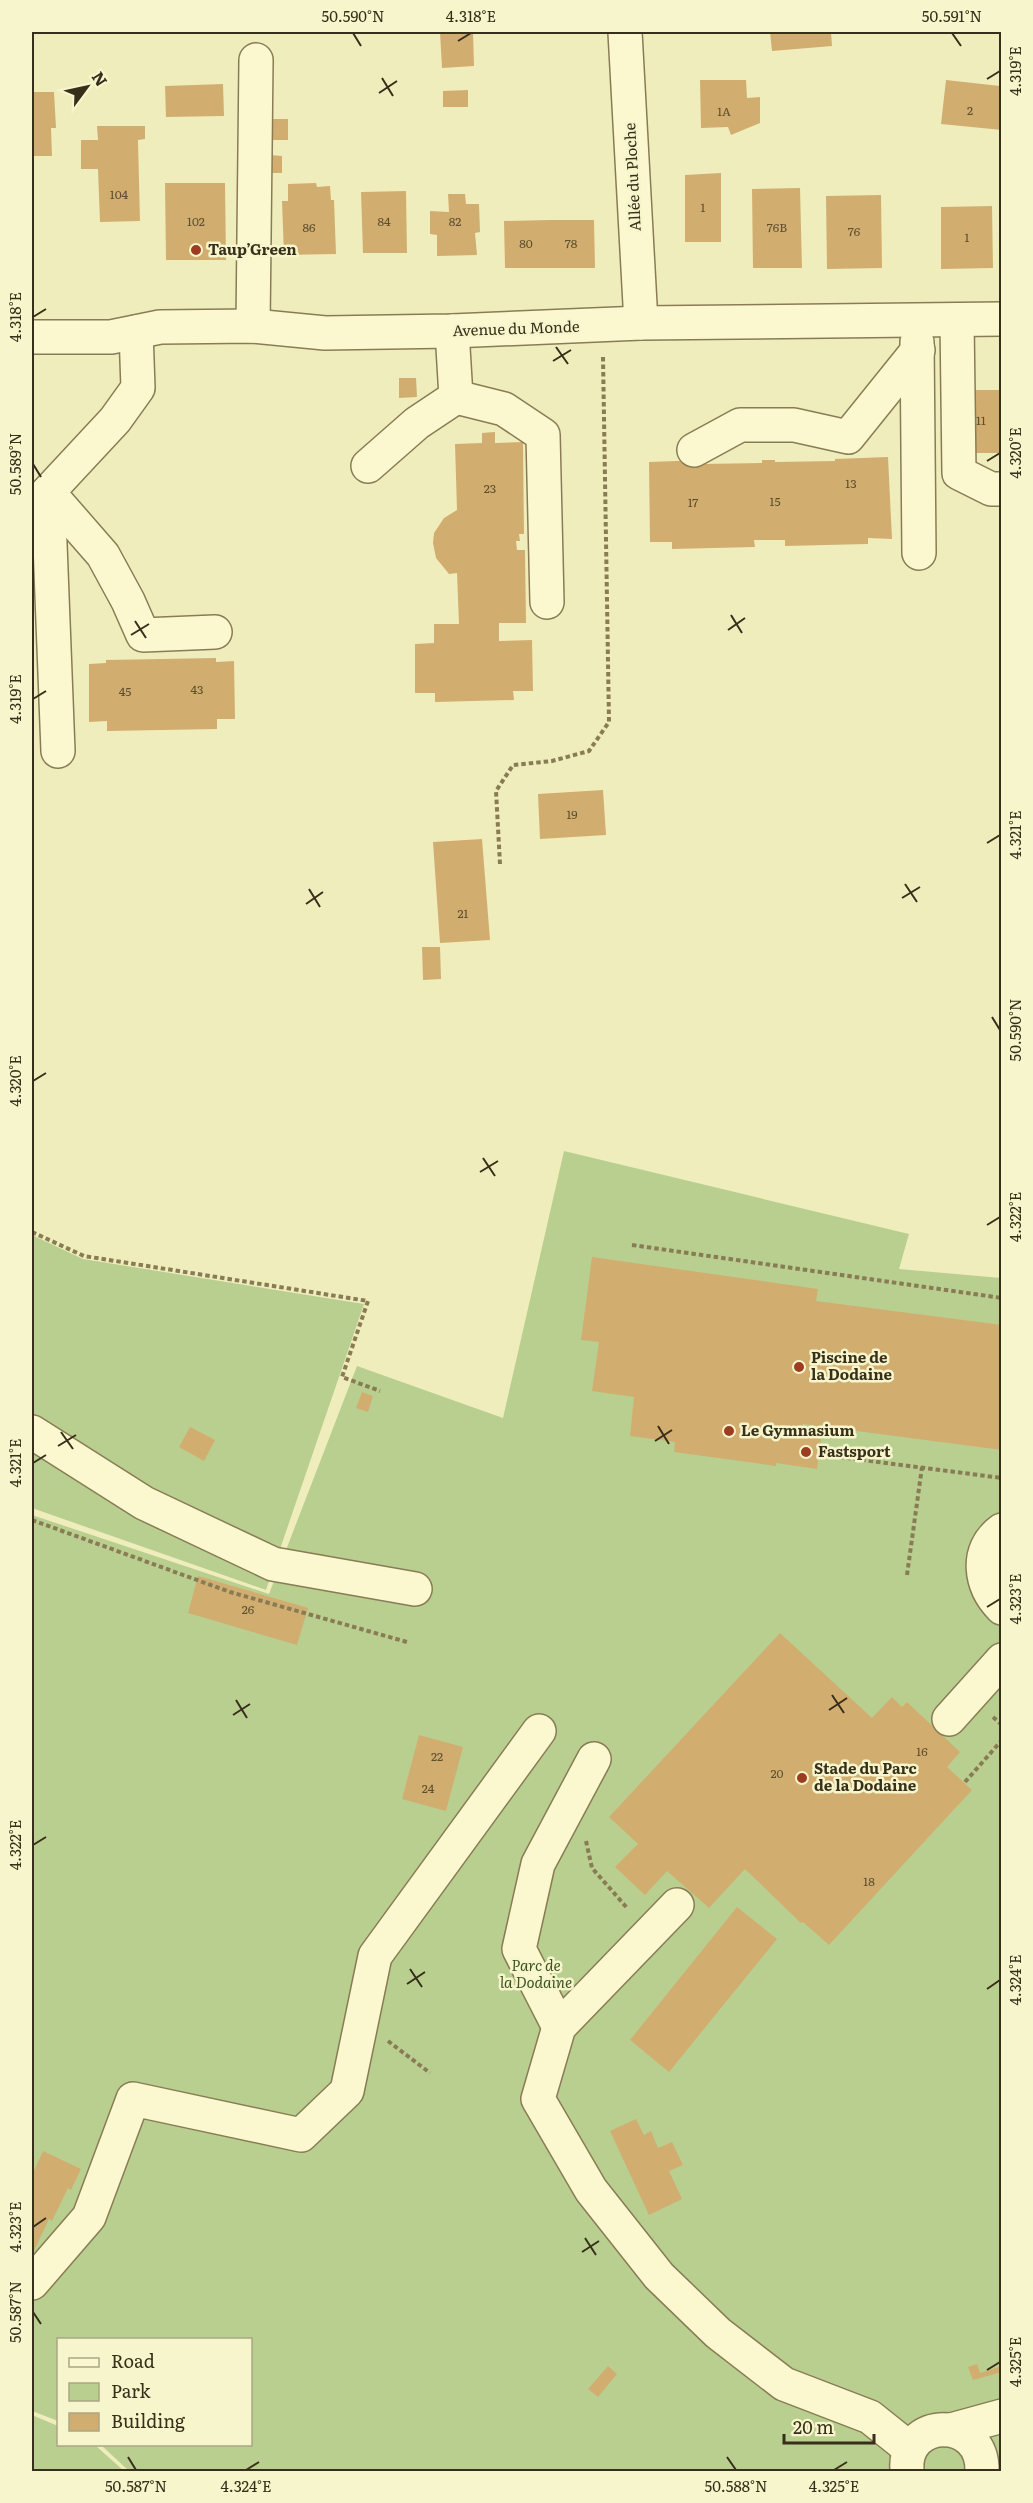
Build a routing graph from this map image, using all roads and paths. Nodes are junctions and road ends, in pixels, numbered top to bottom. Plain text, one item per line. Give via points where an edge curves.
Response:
1 (625, 32) edge
2 (256, 60) dead end
3 (1002, 319) edge
4 (957, 320) junction
5 (640, 323) junction
6 (253, 326) junction
7 (603, 326) junction
8 (136, 332) junction
9 (452, 332) junction
10 (917, 335) junction
11 (32, 337) edge
12 (456, 397) junction
13 (694, 450) dead end
14 (368, 466) dead end
15 (1002, 489) edge
16 (40, 500) edge
17 (919, 553) dead end
18 (547, 602) dead end
19 (214, 632) dead end
20 (58, 751) dead end
21 (500, 864) dead end
22 (32, 1232) edge
23 (632, 1245) dead end
24 (1002, 1298) edge
25 (380, 1391) dead end
26 (32, 1432) edge
27 (824, 1455) dead end
28 (922, 1467) junction
29 (1002, 1478) edge
30 (32, 1521) edge
31 (1002, 1530) edge
32 (907, 1575) dead end
33 (415, 1589) dead end
34 (1002, 1608) edge
35 (406, 1642) dead end
36 (1002, 1660) edge
37 (949, 1719) dead end
38 (539, 1731) dead end
39 (1002, 1740) edge
40 (594, 1759) dead end
41 (965, 1782) dead end
42 (576, 1793) junction
43 (677, 1905) dead end
44 (650, 1933) junction
45 (362, 2020) junction
46 (559, 2027) junction
47 (430, 2073) dead end
48 (32, 2283) edge
49 (1002, 2416) edge
50 (951, 2430) junction
51 (989, 2458) edge
52 (909, 2460) edge

1 - 5 street, Allée du Ploche
2 - 6 street
3 - 4 street, Avenue du Monde
4 - 10 street, Avenue du Monde
4 - 15 street via 958,473 991,489
5 - 7 street, Avenue du Monde
5 - 10 street, Avenue du Monde
6 - 8 street, Avenue du Monde via 160,327
6 - 9 street, Avenue du Monde via 325,333
7 - 9 street, Avenue du Monde
7 - 21 path via 609,722 588,751 552,761 513,765 496,791
8 - 11 street, Avenue du Monde via 111,337
8 - 16 street via 138,388 115,420
9 - 12 street
10 - 13 street via 848,437 794,425 740,425
10 - 17 street
12 - 14 street via 417,423
12 - 18 street via 504,409 543,435
16 - 19 street via 103,555 142,635
16 - 20 street
22 - 25 path via 84,1256 368,1301 342,1377
23 - 24 path
26 - 33 street via 144,1503 273,1564
27 - 28 path
28 - 29 path
28 - 32 path
30 - 35 path via 230,1592
31 - 34 street via 986,1548 982,1565 984,1582
36 - 37 street
38 - 45 street via 375,1956
39 - 41 path
40 - 42 street
42 - 44 path via 592,1868
42 - 46 street via 538,1864 519,1949
43 - 44 street
44 - 46 street
45 - 47 path
45 - 48 street via 347,2091 301,2135 133,2099 89,2217
46 - 52 street via 538,2099 591,2190 659,2276 718,2332 784,2384 870,2417
49 - 50 street
50 - 51 street via 963,2433
50 - 52 street via 939,2429 918,2439

